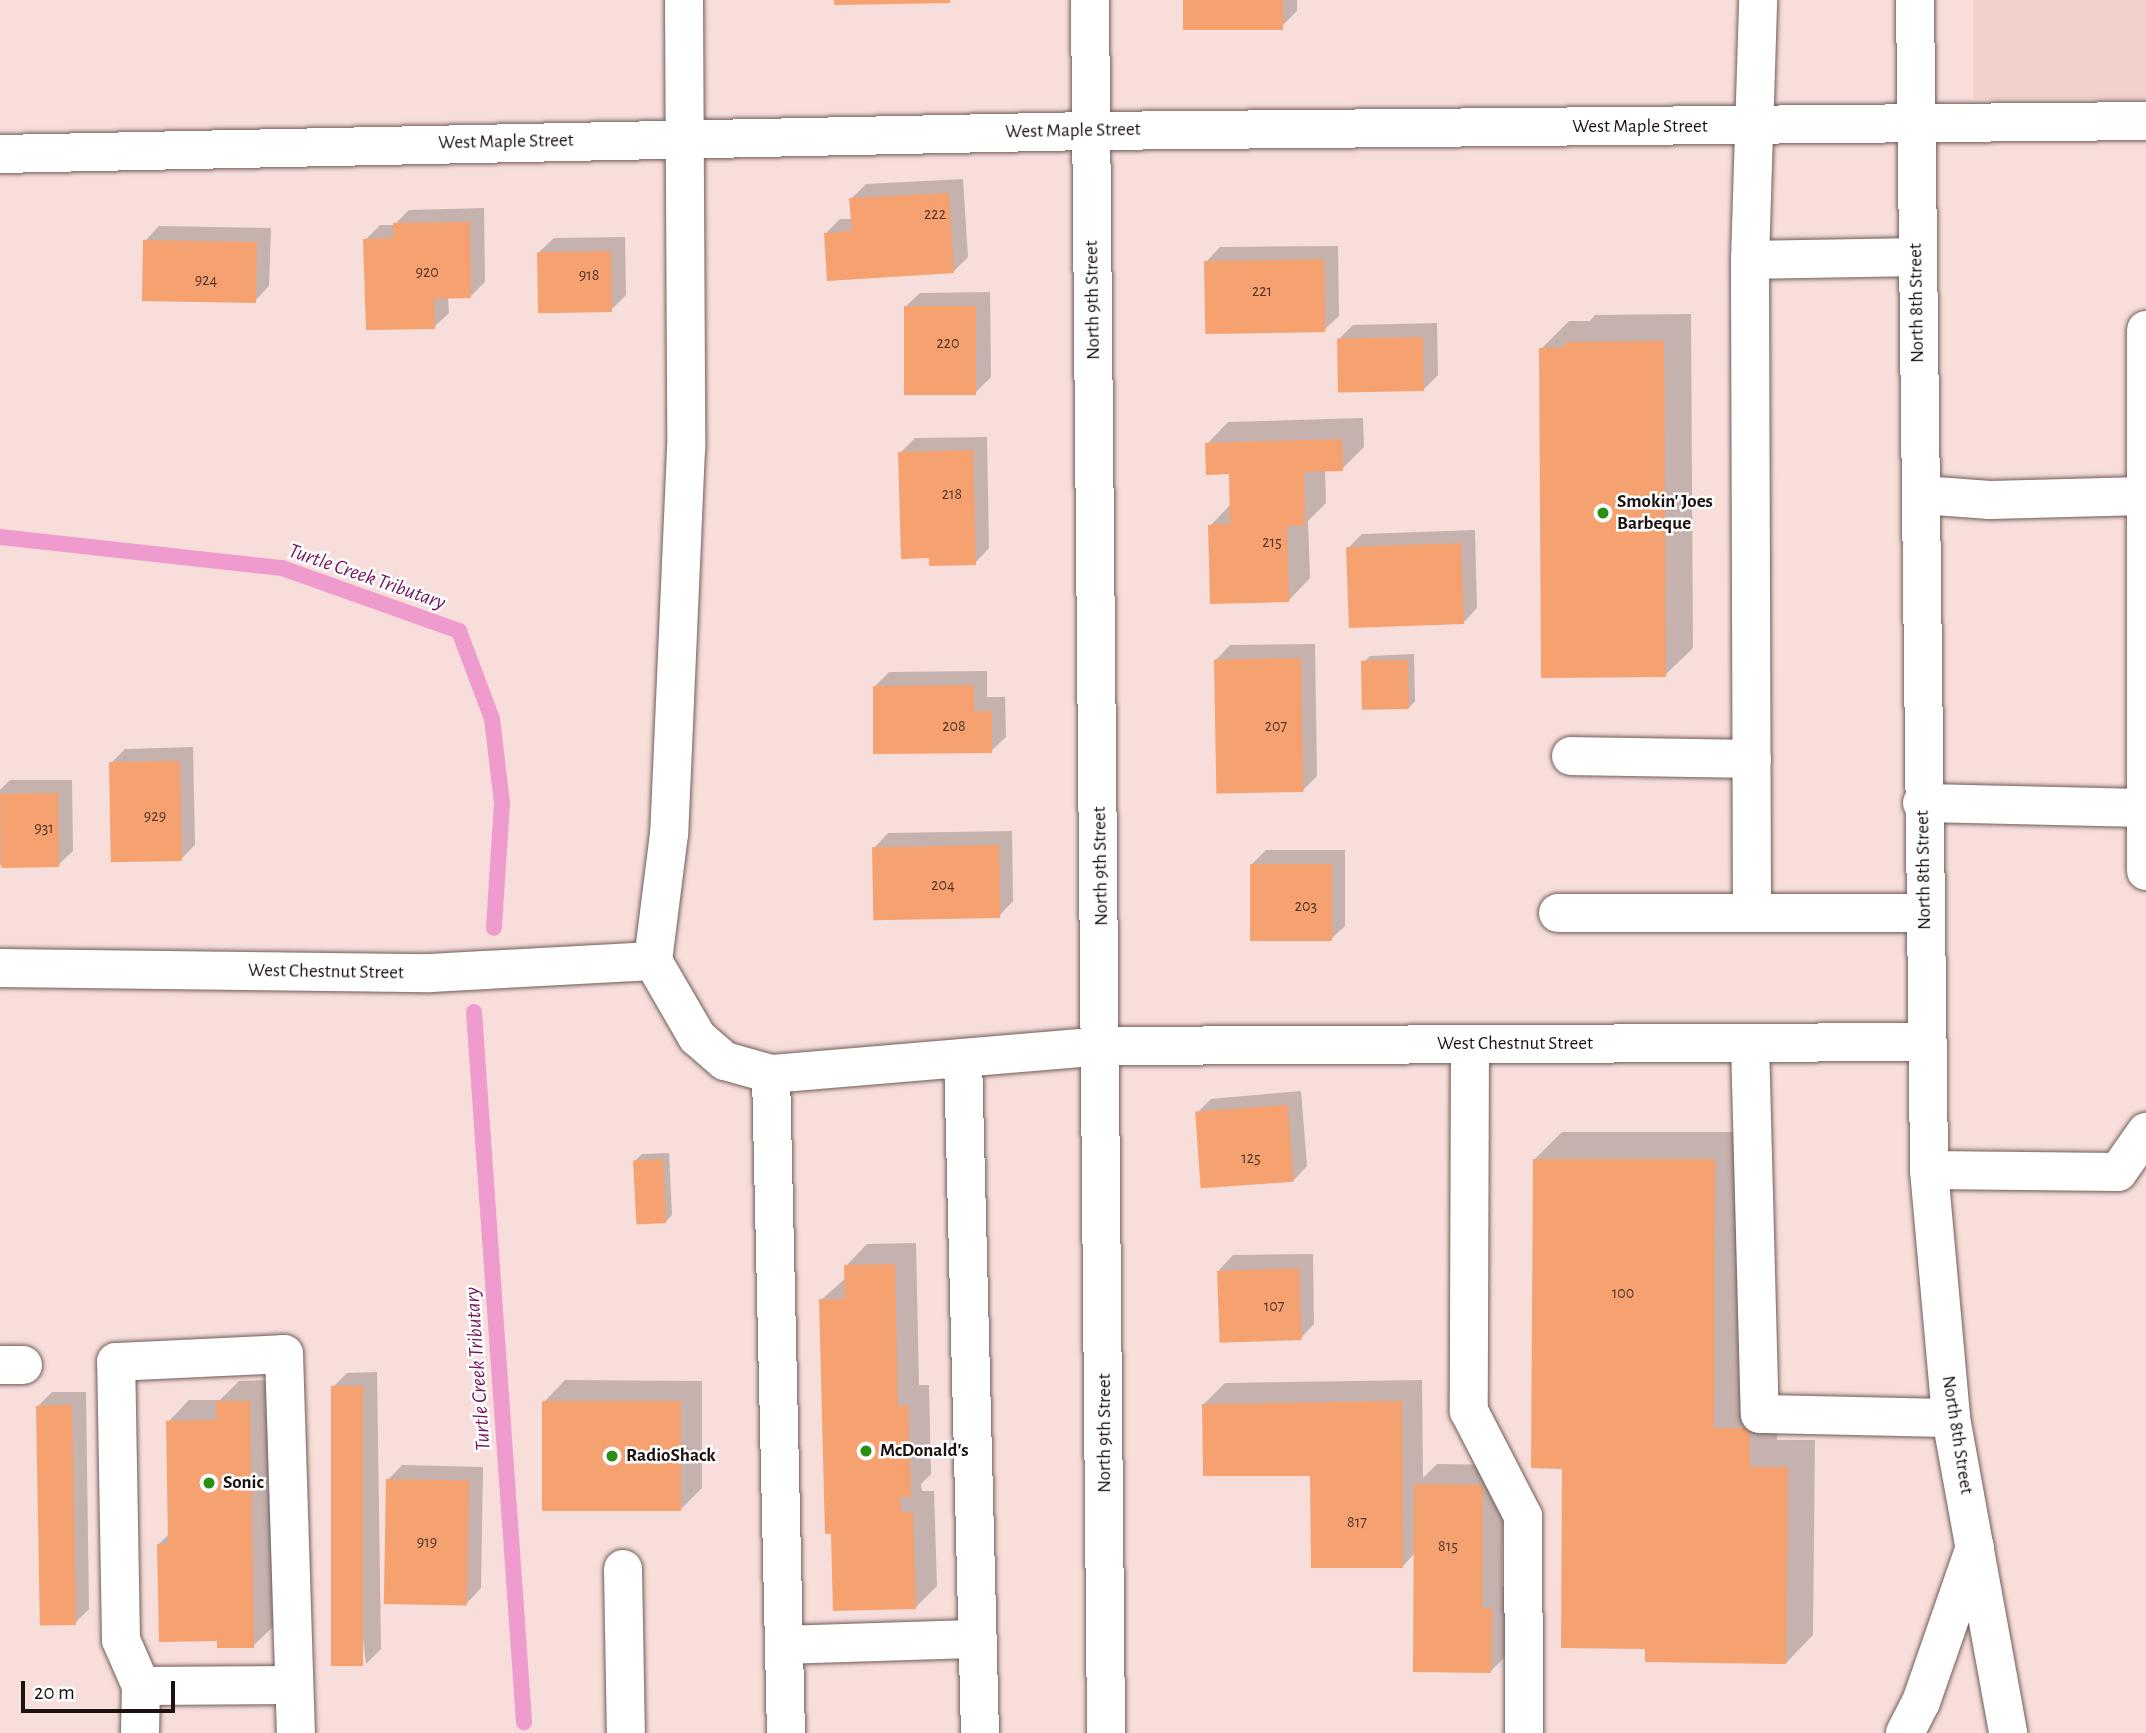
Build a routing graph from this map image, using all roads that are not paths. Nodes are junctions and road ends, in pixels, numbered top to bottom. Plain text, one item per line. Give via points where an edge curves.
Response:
1 (684, 0) edge
2 (1090, 0) edge
3 (1758, 0) edge
4 (1915, 0) edge
5 (2146, 121) edge
6 (1757, 126) junction
7 (1915, 126) junction
8 (1090, 131) junction
9 (686, 138) junction
10 (0, 154) edge
11 (1916, 257) junction
12 (1751, 260) junction
13 (2146, 330) edge
14 (1922, 495) junction
15 (2144, 496) junction
16 (1571, 756) dead end
17 (1752, 759) junction
18 (1922, 803) junction
19 (2146, 807) edge
20 (2146, 871) edge
21 (1752, 913) junction
22 (1925, 913) junction
23 (1558, 914) dead end
24 (653, 961) junction
25 (0, 968) edge
26 (1927, 1042) junction
27 (1750, 1043) junction
28 (1470, 1044) junction
29 (1103, 1046) junction
30 (963, 1058) junction
31 (771, 1074) junction
32 (2146, 1132) edge
33 (1929, 1170) junction
34 (1951, 1418) junction
35 (1976, 1542) junction
36 (624, 1569) dead end
37 (978, 1639) junction
38 (784, 1645) junction
39 (294, 1685) junction
40 (141, 1686) junction
41 (140, 1733) edge
42 (296, 1733) edge
43 (626, 1733) edge
44 (786, 1733) edge
45 (980, 1733) edge
46 (1106, 1733) edge
47 (1524, 1733) edge
48 (1905, 1733) edge
49 (2008, 1733) edge

1 - 9 street
2 - 8 street, North 9th Street
3 - 6 street
4 - 7 street, North 8th Street
5 - 7 street, West Maple Street
6 - 7 street, West Maple Street
6 - 8 street, West Maple Street
6 - 12 street
7 - 11 street, North 8th Street
8 - 9 street, West Maple Street
8 - 29 street, North 9th Street
9 - 10 street, West Maple Street
9 - 24 street via 685,463 669,834
11 - 12 street
11 - 14 street, North 8th Street
12 - 17 street
13 - 15 street
14 - 15 street via 1990,500
14 - 18 street, North 8th Street
15 - 19 street
16 - 17 street
17 - 21 street
18 - 19 street
18 - 22 street, North 8th Street
19 - 20 street
21 - 22 street
21 - 23 street
22 - 26 street, North 8th Street
24 - 25 street, West Chestnut Street via 430,973
24 - 31 street via 697,1037 725,1061
26 - 27 street, West Chestnut Street
26 - 33 street, North 8th Street
27 - 28 street, West Chestnut Street
27 - 34 street via 1760,1414
28 - 29 street, West Chestnut Street
28 - 47 street via 1469,1410 1523,1516
29 - 30 street, West Chestnut Street
29 - 46 street, North 9th Street
30 - 31 street, West Chestnut Street
30 - 37 street
31 - 38 street
32 - 33 street via 2118,1172
33 - 34 street, North 8th Street
34 - 35 street, North 8th Street
35 - 48 street via 1921,1702
35 - 49 street, North 8th Street
36 - 43 street
37 - 38 street
37 - 45 street
38 - 44 street
39 - 40 street
39 - 40 street via 284,1354 116,1362 121,1640
39 - 42 street
40 - 41 street

